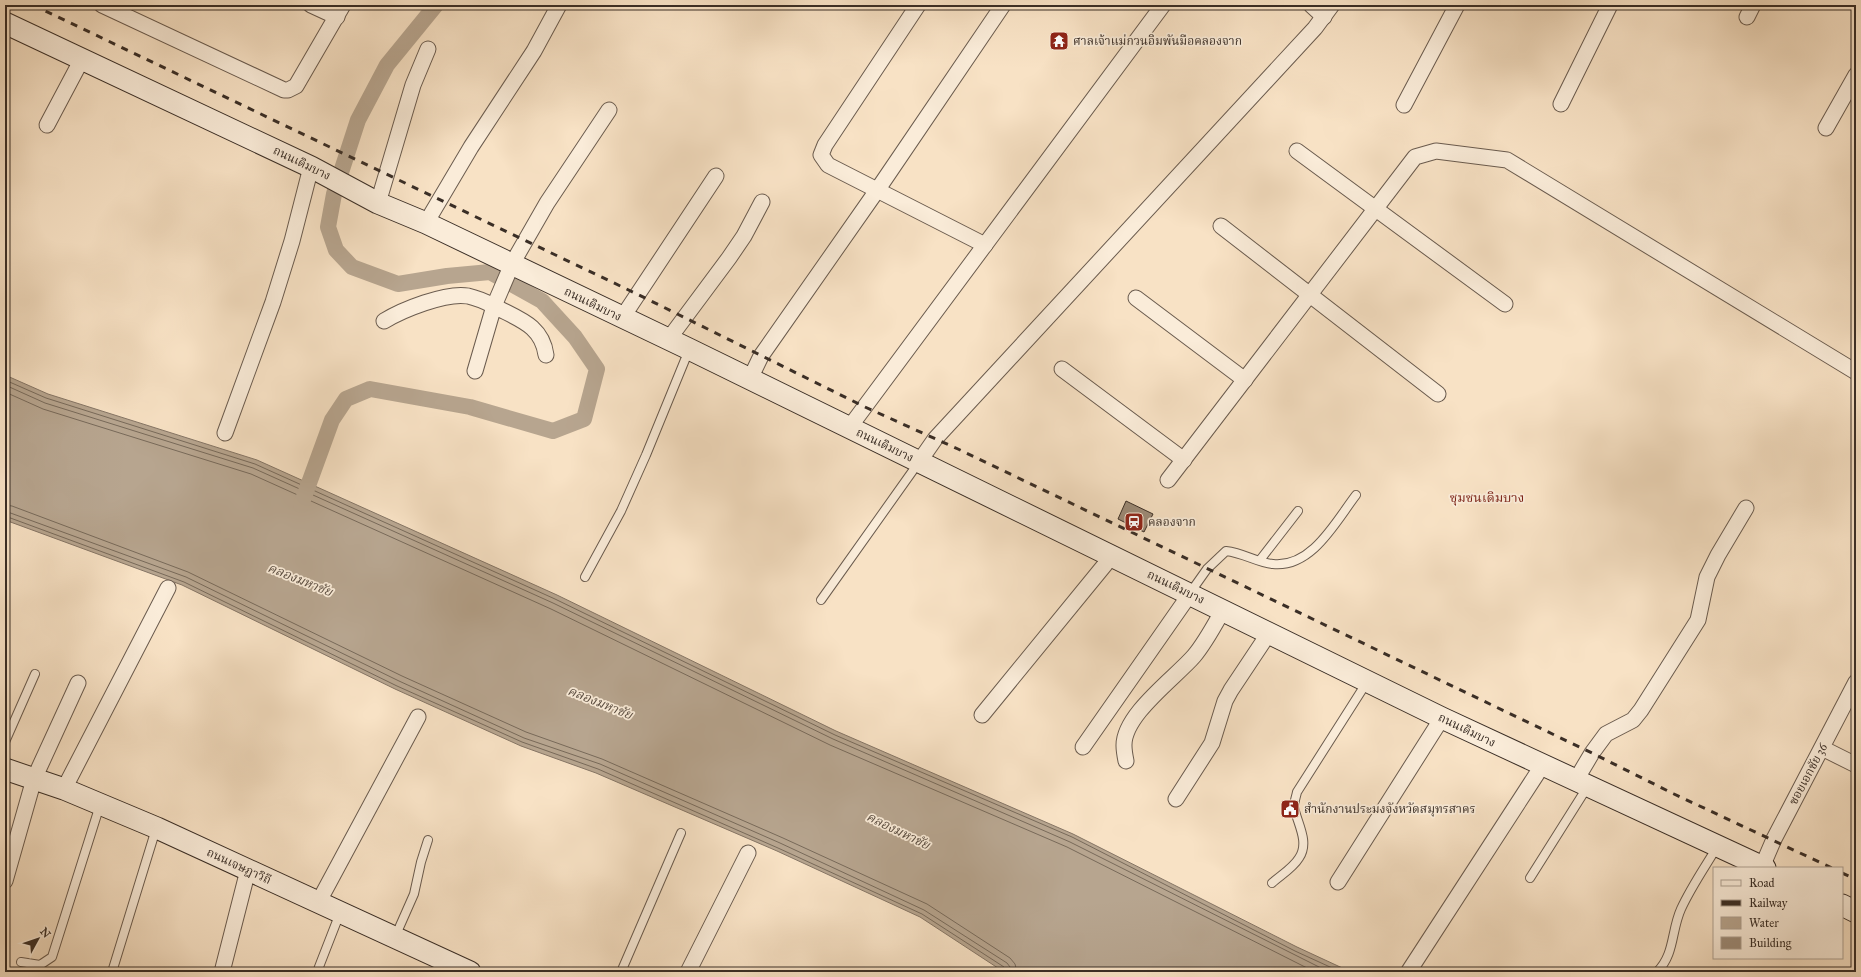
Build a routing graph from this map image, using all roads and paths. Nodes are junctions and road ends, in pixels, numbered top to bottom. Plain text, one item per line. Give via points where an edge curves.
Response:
1 (311, 5) edge
2 (559, 5) edge
3 (918, 5) edge
4 (1003, 5) edge
5 (1164, 5) edge
6 (1310, 5) edge
7 (1457, 5) edge
8 (1610, 5) edge
9 (107, 6) edge
10 (340, 11) edge
11 (1328, 11) edge
12 (5, 23) edge
13 (428, 49) dead end
14 (82, 59) junction
15 (1856, 75) edge
16 (1404, 104) dead end
17 (1561, 104) dead end
18 (609, 110) dead end
19 (47, 125) dead end
20 (1826, 128) dead end
21 (1297, 151) dead end
22 (311, 167) junction
23 (716, 176) dead end
24 (878, 189) junction
25 (378, 202) junction
26 (762, 202) dead end
27 (1376, 209) junction
28 (426, 223) junction
29 (1221, 226) dead end
30 (985, 245) junction
31 (512, 265) junction
32 (1310, 295) junction
33 (1136, 298) dead end
34 (1505, 304) dead end
35 (494, 306) junction
36 (622, 318) junction
37 (384, 322) dead end
38 (668, 340) junction
39 (689, 350) junction
40 (546, 355) dead end
41 (1062, 369) dead end
42 (475, 371) dead end
43 (1856, 372) edge
44 (750, 379) junction
45 (1245, 380) junction
46 (1438, 394) dead end
47 (849, 428) junction
48 (225, 433) dead end
49 (1184, 460) junction
50 (918, 462) junction
51 (1168, 480) dead end
52 (1356, 495) dead end
53 (1746, 508) dead end
54 (1298, 511) dead end
55 (1112, 556) junction
56 (1260, 560) junction
57 (585, 577) dead end
58 (168, 588) dead end
59 (1190, 594) junction
60 (821, 600) dead end
61 (1223, 610) junction
62 (1269, 633) junction
63 (35, 674) dead end
64 (1367, 682) junction
65 (1856, 682) edge
66 (78, 683) dead end
67 (982, 715) dead end
68 (418, 717) dead end
69 (1442, 718) junction
70 (5, 742) edge
71 (1083, 747) dead end
72 (1822, 748) junction
73 (1126, 761) dead end
74 (1856, 765) edge
75 (1542, 766) junction
76 (5, 769) edge
77 (34, 779) junction
78 (1582, 783) junction
79 (64, 789) junction
80 (1176, 799) dead end
81 (100, 805) junction
82 (156, 828) junction
83 (681, 833) dead end
84 (428, 840) dead end
85 (1717, 846) junction
86 (748, 853) dead end
87 (1764, 867) edge
88 (248, 870) junction
89 (1530, 878) dead end
90 (5, 881) edge
91 (1338, 882) dead end
92 (1272, 883) dead end
93 (318, 903) junction
94 (1843, 906) edge
95 (1856, 912) edge
96 (340, 913) junction
97 (394, 938) junction
98 (21, 962) dead end
99 (1409, 971) dead end
100 (112, 972) edge
101 (222, 972) edge
102 (316, 972) edge
103 (470, 972) edge
104 (621, 972) edge
105 (688, 972) edge
106 (1657, 972) edge

1 - 10 street
2 - 28 street via 534,50 471,147
3 - 24 street via 825,145 821,155 828,165
4 - 24 street
5 - 30 street
6 - 11 street
7 - 16 street
8 - 17 street
9 - 10 street via 284,90 296,86
11 - 50 street via 935,439
12 - 14 street, ถนนเดิมบาง
13 - 25 street via 413,85
14 - 19 street
14 - 22 street, ถนนเดิมบาง
15 - 20 street
18 - 31 street via 547,203
21 - 27 street
22 - 25 street, ถนนเดิมบาง
22 - 48 street via 273,302
23 - 36 street
24 - 30 street
24 - 44 street via 762,356
25 - 28 street, ถนนเดิมบาง
26 - 38 street via 744,236
27 - 32 street
27 - 34 street
27 - 43 street via 1415,157 1436,151 1506,160
28 - 31 street, ถนนเดิมบาง
29 - 32 street
30 - 47 street
31 - 35 street
31 - 36 street, ถนนเดิมบาง
32 - 45 street
32 - 46 street
33 - 45 street
35 - 37 street via 466,296 449,297 420,305 394,315
35 - 40 street via 535,329 545,344
35 - 42 street
36 - 38 street, ถนนเดิมบาง
38 - 39 street, ถนนเดิมบาง
39 - 44 street, ถนนเดิมบาง
39 - 57 lane via 621,511
41 - 49 street
44 - 47 street, ถนนเดิมบาง
45 - 49 street
47 - 50 street, ถนนเดิมบาง
49 - 51 street
50 - 55 street, ถนนเดิมบาง
50 - 60 lane
52 - 56 lane via 1306,556 1286,564 1272,564
53 - 78 street via 1707,577 1698,620 1633,720 1606,734 1592,753
54 - 56 lane
55 - 59 street, ถนนเดิมบาง
55 - 67 street
56 - 59 lane via 1239,552 1226,552 1207,569
58 - 79 street
59 - 61 street, ถนนเดิมบาง
59 - 71 street
61 - 62 street, ถนนเดิมบาง
61 - 73 street via 1194,656 1179,673 1164,684 1132,722 1123,745
62 - 64 street, ถนนเดิมบาง
62 - 80 street via 1231,690 1212,743
63 - 70 lane
64 - 69 street, ถนนเดิมบาง
64 - 92 lane via 1296,792 1294,805 1303,835 1303,846 1300,857
65 - 72 street, ซอยเอกชัย 36
66 - 77 street
68 - 93 street
69 - 75 street, ถนนเดิมบาง
69 - 91 street
72 - 74 street
72 - 87 street, ซอยเอกชัย 36 via 1774,839
75 - 78 street, ถนนเดิมบาง
75 - 99 street
76 - 77 street, ถนนเจษฎาวิถี
77 - 79 street, ถนนเจษฎาวิถี
77 - 90 street
78 - 85 street, ถนนเดิมบาง
78 - 89 lane
79 - 81 street, ถนนเจษฎาวิถี
81 - 82 street, ถนนเจษฎาวิถี
81 - 98 lane via 52,957 40,965
82 - 88 street, ถนนเจษฎาวิถี
82 - 100 lane
83 - 104 lane
84 - 97 lane via 414,894
85 - 87 street, ถนนเดิมบาง
85 - 106 lane via 1681,909 1670,952
86 - 105 street
88 - 93 street, ถนนเจษฎาวิถี
88 - 101 street
93 - 96 street, ถนนเจษฎาวิถี
94 - 95 street
96 - 97 street, ถนนเจษฎาวิถี
96 - 102 lane
97 - 103 street, ถนนเจษฎาวิถี

